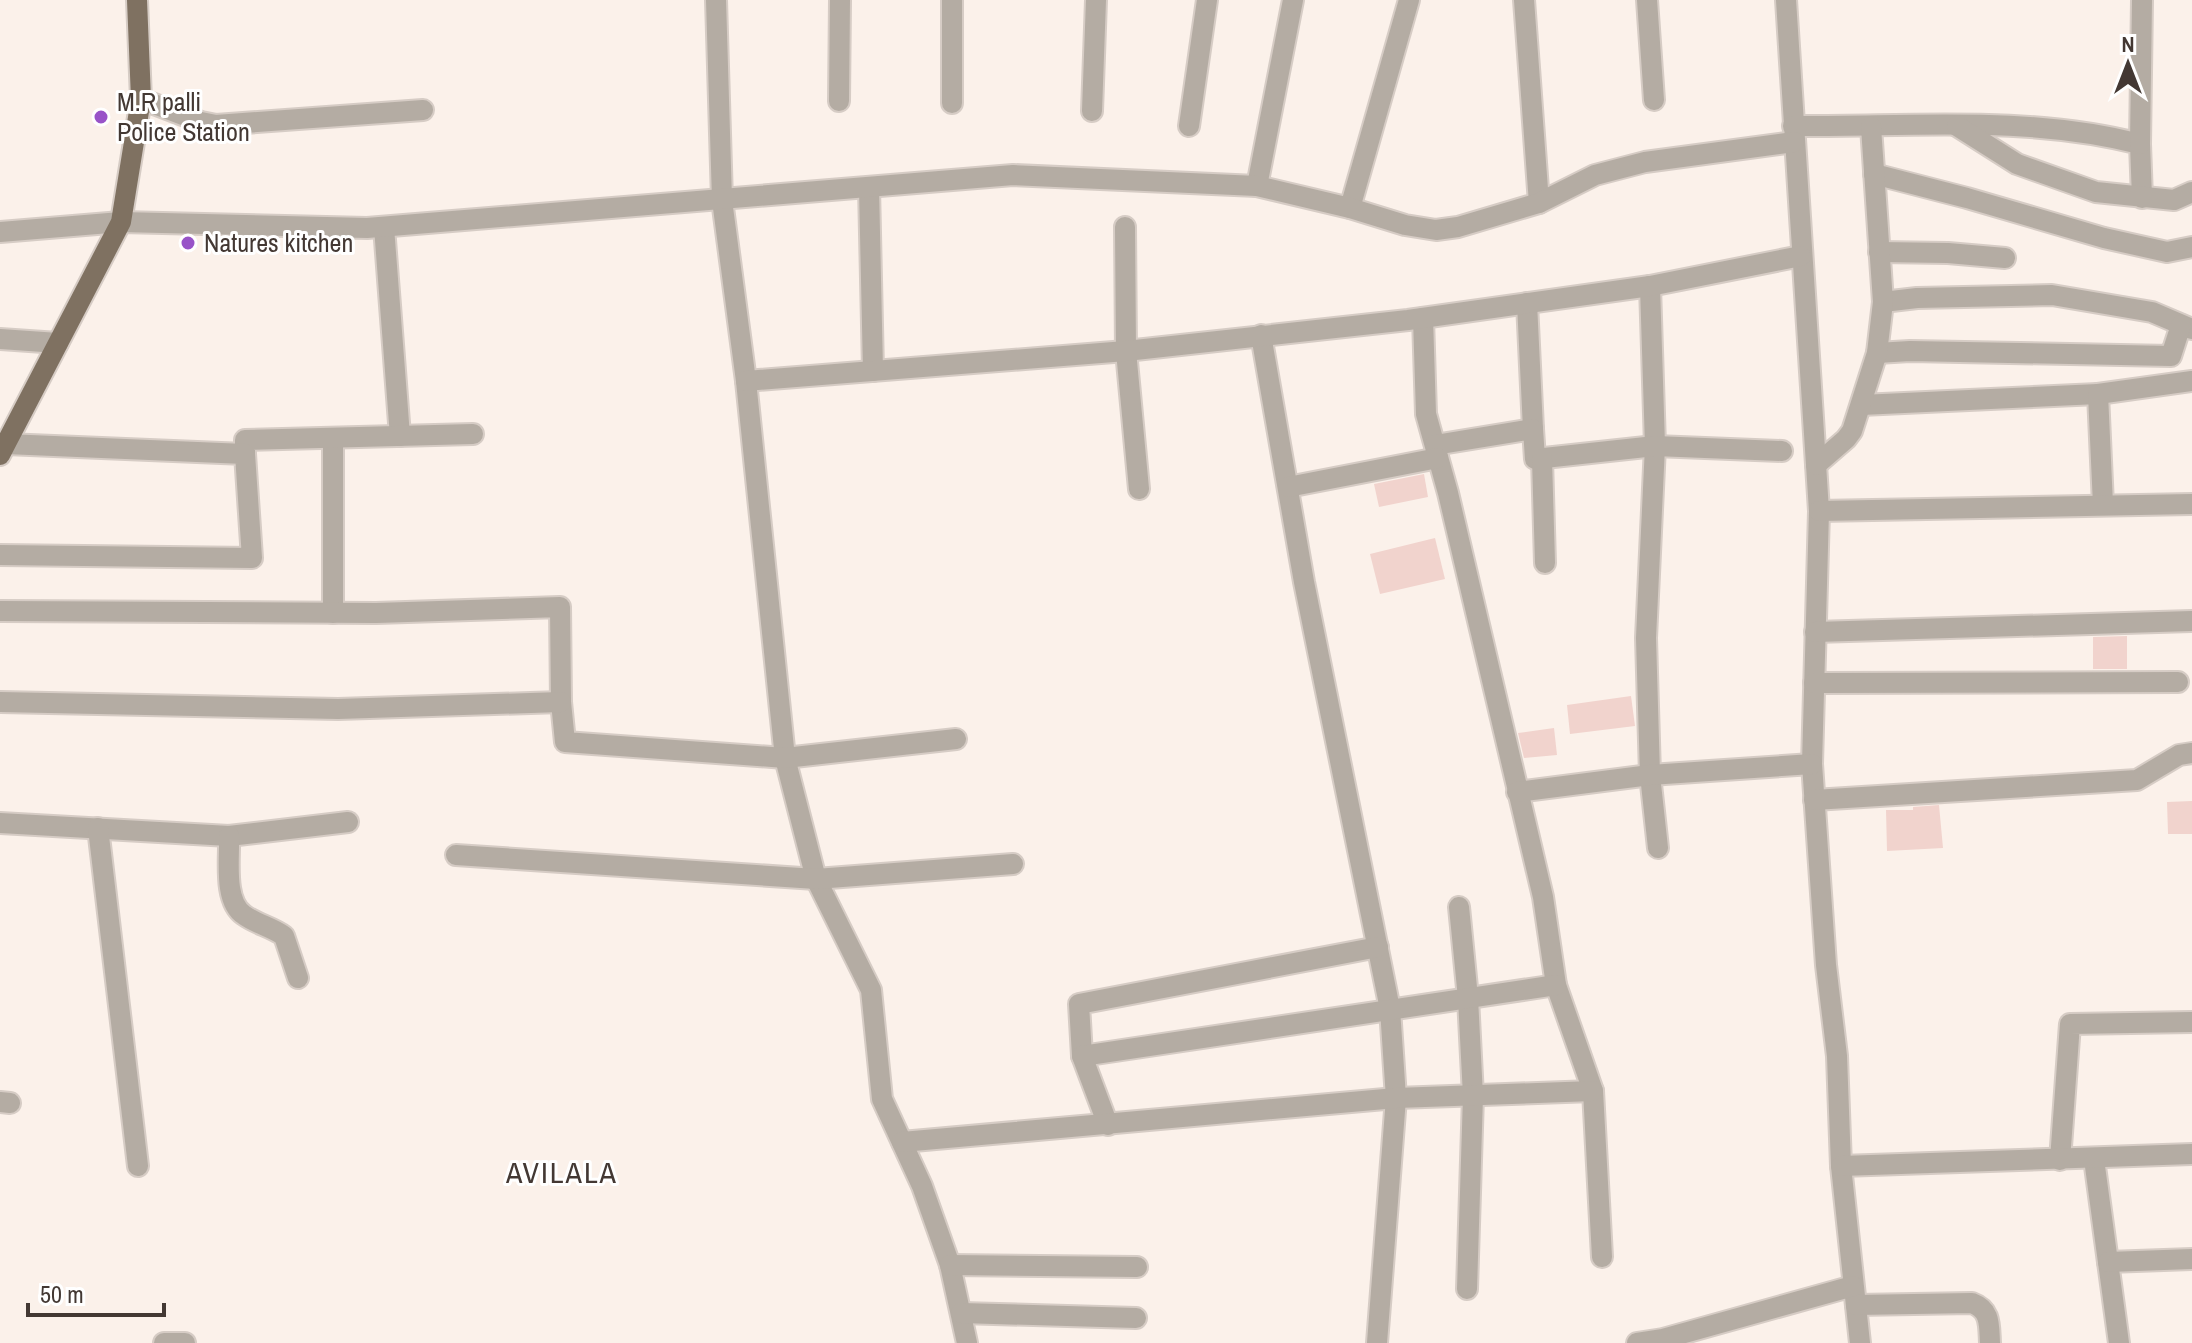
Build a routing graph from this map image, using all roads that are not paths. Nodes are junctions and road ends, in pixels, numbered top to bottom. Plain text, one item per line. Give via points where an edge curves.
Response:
1 (137, 0) edge
2 (716, 0) edge
3 (840, 0) edge
4 (952, 0) edge
5 (1096, 0) edge
6 (1207, 0) edge
7 (1293, 0) edge
8 (1409, 0) edge
9 (1524, 0) edge
10 (1647, 0) edge
11 (1786, 0) edge
12 (2142, 0) edge
13 (141, 99) junction
14 (1654, 100) dead end
15 (839, 101) dead end
16 (952, 103) dead end
17 (423, 110) dead end
18 (1092, 111) dead end
19 (1189, 126) dead end
20 (1957, 126) junction
21 (1871, 127) junction
22 (1794, 134) junction
23 (2140, 144) junction
24 (1874, 174) junction
25 (1257, 186) junction
26 (869, 187) junction
27 (2192, 192) edge
28 (2142, 198) junction
29 (722, 200) junction
30 (1539, 203) junction
31 (1350, 208) junction
32 (121, 222) junction
33 (384, 227) junction
34 (1125, 227) dead end
35 (0, 232) edge
36 (2192, 247) edge
37 (1879, 252) junction
38 (1801, 256) junction
39 (2005, 258) dead end
40 (1650, 286) junction
41 (1883, 302) junction
42 (1527, 303) junction
43 (1423, 318) junction
44 (2187, 327) edge
45 (1261, 335) junction
46 (0, 339) edge
47 (58, 343) junction
48 (1126, 351) junction
49 (1877, 353) junction
50 (873, 371) junction
51 (746, 381) junction
52 (2192, 381) edge
53 (2098, 394) junction
54 (1861, 405) junction
55 (8, 424) edge
56 (1533, 429) junction
57 (473, 434) dead end
58 (400, 436) junction
59 (333, 438) junction
60 (1655, 446) junction
61 (3, 450) edge
62 (1436, 451) junction
63 (1782, 451) dead end
64 (245, 454) junction
65 (1542, 459) junction
66 (1816, 465) junction
67 (1288, 487) junction
68 (1139, 489) dead end
69 (2192, 504) edge
70 (2103, 505) junction
71 (1819, 511) junction
72 (0, 555) edge
73 (1545, 563) dead end
74 (0, 611) edge
75 (333, 613) junction
76 (2192, 621) edge
77 (1815, 632) junction
78 (2178, 682) dead end
79 (1814, 683) junction
80 (0, 702) edge
81 (561, 702) junction
82 (956, 739) dead end
83 (2192, 753) edge
84 (785, 758) junction
85 (1812, 764) junction
86 (1650, 775) junction
87 (1517, 792) junction
88 (1814, 800) junction
89 (348, 822) dead end
90 (0, 823) edge
91 (98, 828) junction
92 (229, 836) junction
93 (1658, 848) dead end
94 (456, 855) dead end
95 (1013, 864) dead end
96 (816, 879) junction
97 (1459, 907) dead end
98 (1378, 947) junction
99 (298, 978) dead end
100 (1556, 985) junction
101 (1468, 998) junction
102 (1390, 1009) junction
103 (2192, 1022) edge
104 (1082, 1056) junction
105 (1593, 1091) junction
106 (1473, 1096) junction
107 (1396, 1098) junction
108 (1108, 1125) junction
109 (902, 1142) junction
110 (2192, 1154) edge
111 (2094, 1159) junction
112 (2060, 1160) junction
113 (138, 1166) dead end
114 (1841, 1166) junction
115 (1602, 1257) dead end
116 (2192, 1259) edge
117 (2108, 1262) junction
118 (950, 1265) junction
119 (1137, 1267) dead end
120 (1467, 1289) dead end
121 (1855, 1295) junction
122 (961, 1313) junction
123 (1136, 1318) dead end
124 (1684, 1338) edge
125 (164, 1343) edge
126 (185, 1343) edge
127 (967, 1343) edge
128 (1377, 1343) edge
129 (1637, 1343) edge
130 (1860, 1343) edge
131 (1990, 1343) edge
132 (2119, 1343) edge

1 - 13 main road
2 - 29 street
3 - 15 street
4 - 16 street
5 - 18 street
6 - 19 street
7 - 25 street
8 - 31 street
9 - 30 street
10 - 14 street
11 - 22 street
12 - 23 street
13 - 17 street via 216,125
13 - 32 main road
20 - 21 street
20 - 23 street via 2021,125 2099,133
20 - 28 street via 2017,164 2096,192
21 - 22 street
21 - 24 street
22 - 30 street via 1595,175
22 - 38 street
23 - 28 street
24 - 36 street via 2154,250
24 - 37 street
25 - 26 street via 1013,175
25 - 31 street
26 - 29 street
26 - 50 street
27 - 28 street via 2174,200
29 - 33 street
29 - 51 street
30 - 31 street via 1436,230
32 - 33 street
32 - 35 street
32 - 47 main road
33 - 58 street
34 - 48 street
37 - 39 street
37 - 41 street
38 - 40 street
38 - 66 street
40 - 42 street
40 - 60 street
41 - 44 street via 2052,295 2152,312
41 - 49 street
42 - 43 street
42 - 56 street
43 - 45 street
43 - 62 street via 1426,414
44 - 49 street via 2171,356
45 - 48 street
45 - 67 street
46 - 47 street
47 - 55 main road
48 - 50 street
48 - 68 street
49 - 54 street
50 - 51 street
51 - 84 street
52 - 53 street
53 - 54 street
53 - 70 street
54 - 66 street via 1846,439
55 - 61 main road
56 - 62 street
56 - 65 street via 1535,459
57 - 58 street
58 - 59 street
59 - 64 street via 245,440
59 - 75 street
60 - 63 street
60 - 65 street
60 - 86 street via 1646,638
61 - 64 street
62 - 67 street
62 - 87 street
64 - 72 street via 252,558
65 - 73 street
66 - 71 street
67 - 98 street
69 - 70 street
70 - 71 street
71 - 77 street
74 - 75 street
75 - 81 street via 560,607
76 - 77 street
77 - 79 street
78 - 79 street
79 - 85 street
80 - 81 street via 338,709
81 - 84 street via 565,742
82 - 84 street
83 - 88 street via 2137,780
84 - 96 street
85 - 86 street
85 - 88 street
86 - 87 street
86 - 93 street
87 - 100 street via 1543,897
88 - 114 street via 1837,1056
89 - 92 street
90 - 91 street
91 - 92 street
91 - 113 street
92 - 99 street via 234,905 284,936
94 - 96 street
95 - 96 street
96 - 109 street via 871,990 882,1099
97 - 101 street
98 - 102 street
98 - 104 street via 1079,1004
100 - 101 street
100 - 105 street
101 - 102 street
101 - 106 street
102 - 104 street
102 - 107 street
103 - 112 street via 2070,1024
104 - 108 street
105 - 106 street
105 - 115 street
106 - 107 street
106 - 120 street
107 - 108 street
107 - 128 street
108 - 109 street
109 - 118 street
110 - 111 street
111 - 112 street
111 - 117 street
112 - 114 street
114 - 121 street
116 - 117 street
117 - 132 street
118 - 119 street
118 - 122 street
121 - 124 street
121 - 130 street
121 - 131 street via 1972,1303 1988,1316
122 - 123 street
122 - 127 street
124 - 129 street
125 - 126 street

